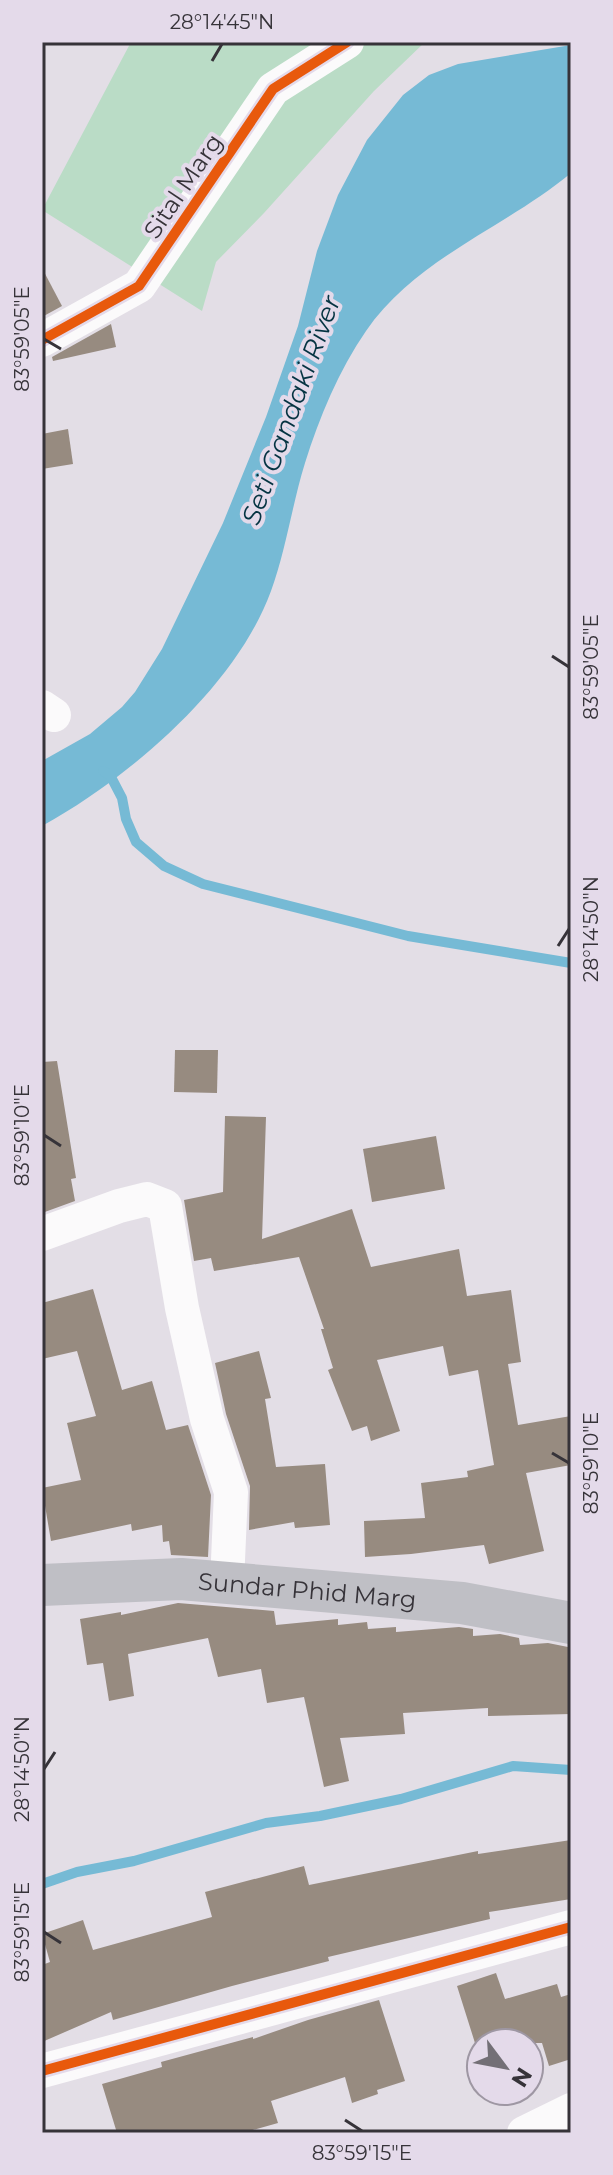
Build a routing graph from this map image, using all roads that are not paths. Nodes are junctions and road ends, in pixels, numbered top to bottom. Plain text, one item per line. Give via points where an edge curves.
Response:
1 (347, 42) edge
2 (42, 340) edge
3 (42, 1234) edge
4 (227, 1583) junction
5 (42, 1585) edge
6 (571, 1623) edge
7 (571, 1927) edge
8 (42, 2071) edge
9 (571, 2110) edge
10 (524, 2133) edge

1 - 2 street, Sital Marg via 273,89 139,286
3 - 4 street via 147,1199 165,1206 207,1419 231,1492
4 - 5 main road, Sundar Phid Marg via 181,1579
4 - 6 main road, Sundar Phid Marg via 462,1603
7 - 8 street
9 - 10 street

